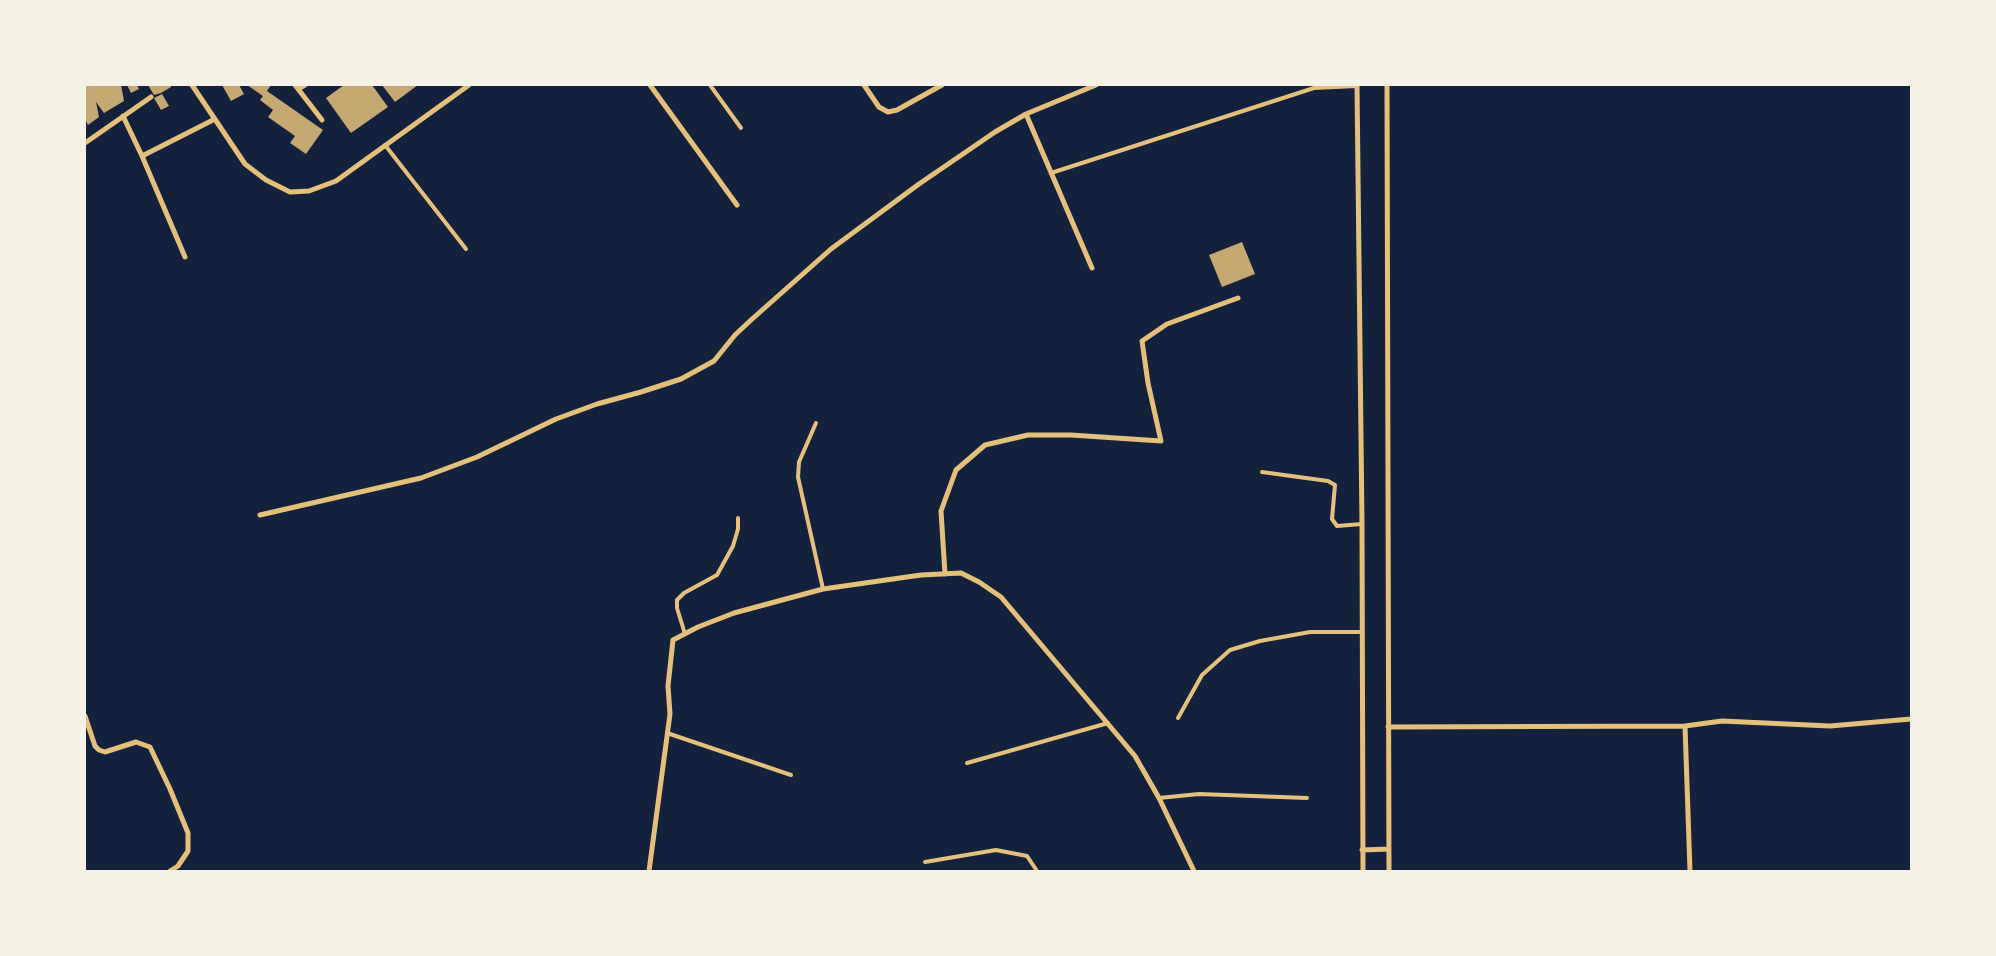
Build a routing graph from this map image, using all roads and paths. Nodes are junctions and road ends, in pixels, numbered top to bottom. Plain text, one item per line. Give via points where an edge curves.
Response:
1 (192, 85) edge
2 (305, 85) edge
3 (469, 85) edge
4 (650, 85) edge
5 (710, 85) edge
6 (864, 85) edge
7 (942, 85) edge
8 (1096, 85) edge
9 (1358, 85) edge
10 (1387, 85) edge
11 (297, 87) edge
12 (151, 97) dead end
13 (1026, 114) junction
14 (123, 116) junction
15 (215, 119) junction
16 (322, 120) dead end
17 (741, 128) dead end
18 (85, 143) edge
19 (385, 146) junction
20 (142, 156) junction
21 (1051, 173) junction
22 (736, 205) dead end
23 (466, 249) dead end
24 (185, 257) dead end
25 (1092, 268) dead end
26 (1238, 298) dead end
27 (816, 423) dead end
28 (1262, 472) dead end
29 (260, 515) dead end
30 (738, 518) dead end
31 (1362, 524) junction
32 (945, 574) junction
33 (823, 589) junction
34 (1362, 632) junction
35 (685, 634) junction
36 (85, 716) edge
37 (1178, 718) dead end
38 (1911, 719) edge
39 (1108, 724) junction
40 (1685, 726) junction
41 (1388, 727) junction
42 (667, 733) junction
43 (967, 763) dead end
44 (791, 775) dead end
45 (1159, 798) junction
46 (1307, 798) dead end
47 (1388, 849) junction
48 (1362, 850) junction
49 (925, 862) dead end
50 (170, 871) edge
51 (649, 871) edge
52 (1037, 871) edge
53 (1194, 871) edge
54 (1363, 871) edge
55 (1389, 871) edge
56 (1690, 871) edge

1 - 15 street
2 - 11 street
3 - 19 street
4 - 22 street
5 - 17 lane
6 - 7 street via 879,107 888,112
8 - 13 street
9 - 21 lane via 1314,88
9 - 31 street
10 - 41 street
11 - 16 street
12 - 14 street
13 - 21 street
13 - 29 street via 942,168 831,249 735,335 714,361 681,379 556,419 477,457 421,478
14 - 18 street
14 - 20 street
15 - 19 street via 245,164 290,192 309,191 336,181
15 - 20 street
19 - 23 lane
20 - 24 street
21 - 25 street
26 - 32 street via 1167,324 1142,341 1161,441 1028,435 985,445 956,470 941,511
27 - 33 lane via 799,462 798,477
28 - 31 lane via 1334,485 1332,519 1337,526
30 - 35 lane via 733,546 717,575 677,600
31 - 34 street
32 - 33 street
32 - 39 street via 961,573 1001,598
33 - 35 street via 734,613
34 - 37 lane via 1310,632 1230,650 1202,675
34 - 48 street
35 - 42 street via 673,640
36 - 50 street via 99,750 105,752 136,742 150,747 188,834 188,851 178,866
38 - 40 street via 1830,726 1722,722
39 - 43 lane
39 - 45 street via 1135,756
40 - 41 street
40 - 56 street
41 - 47 street
42 - 44 lane
42 - 51 street
45 - 46 lane via 1199,794
45 - 53 street
47 - 48 street
47 - 55 street
48 - 54 street
49 - 52 lane via 996,850 1026,856

